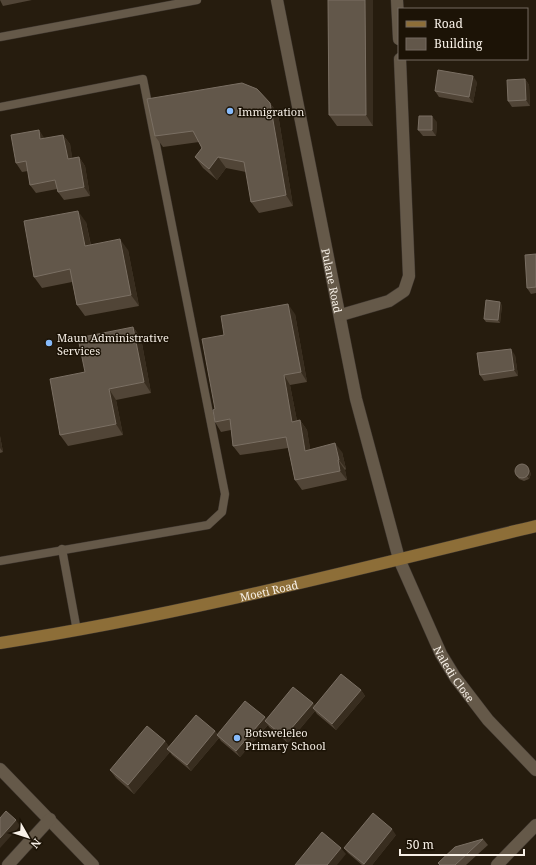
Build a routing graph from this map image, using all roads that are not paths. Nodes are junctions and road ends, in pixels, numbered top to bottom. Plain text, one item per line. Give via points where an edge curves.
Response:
1 (197, 0) edge
2 (277, 0) edge
3 (397, 0) edge
4 (398, 20) edge
5 (0, 37) edge
6 (400, 60) edge
7 (0, 107) edge
8 (341, 315) junction
9 (536, 526) edge
10 (62, 549) junction
11 (399, 559) junction
12 (0, 561) edge
13 (77, 631) junction
14 (0, 643) edge
15 (0, 769) edge
16 (536, 770) edge
17 (50, 819) junction
18 (536, 825) edge
19 (8, 865) edge
20 (93, 865) edge
21 (497, 865) edge

1 - 5 lane
2 - 8 street, Pulane Road
3 - 4 street
6 - 8 street via 409,276 404,291 389,301
7 - 10 lane via 143,79 225,494 222,512 208,525
8 - 11 street, Pulane Road via 356,399
9 - 11 street, Moeti Road
10 - 12 lane
10 - 13 lane
11 - 13 street, Moeti Road via 176,612
11 - 16 street, Naledi Close via 441,654 455,677 492,725
13 - 14 street, Moeti Road
15 - 17 street
17 - 19 street
17 - 20 street
18 - 21 street

